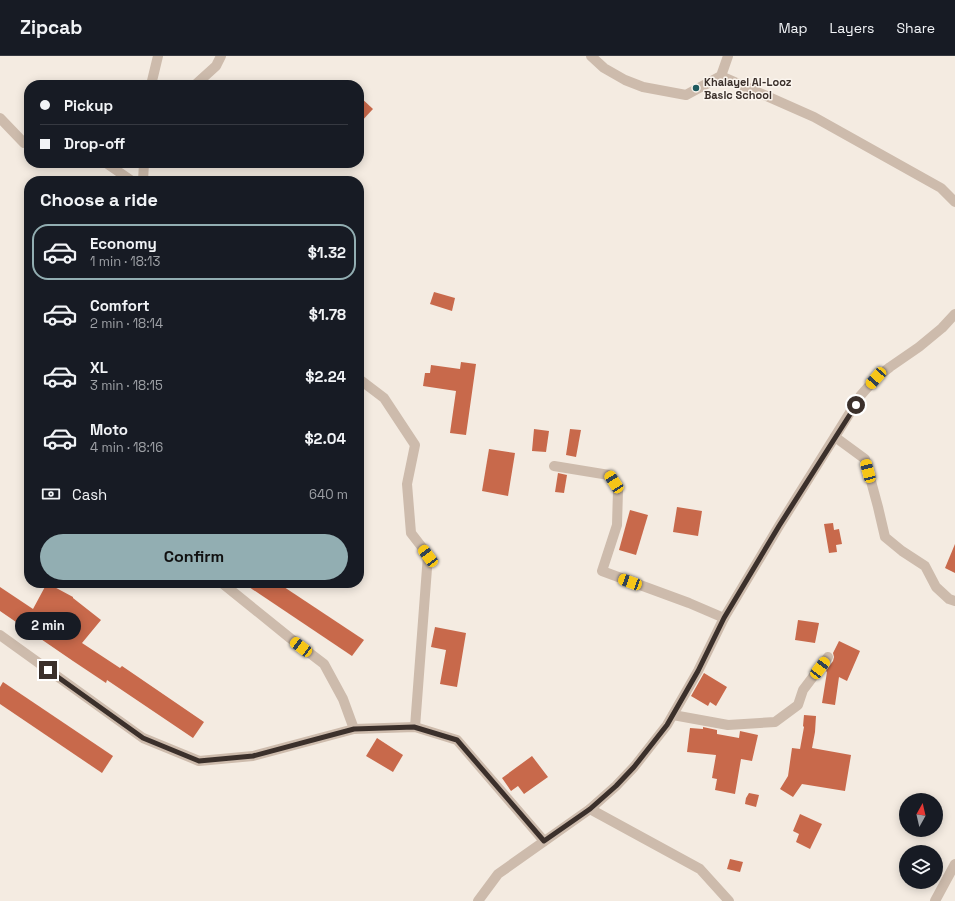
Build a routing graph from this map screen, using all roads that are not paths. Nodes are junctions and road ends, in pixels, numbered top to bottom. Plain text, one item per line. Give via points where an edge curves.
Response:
1 (158, 56) edge
2 (221, 56) edge
3 (591, 56) edge
4 (728, 56) edge
5 (721, 76) junction
6 (153, 80) edge
7 (201, 80) edge
8 (0, 118) edge
9 (24, 143) edge
10 (113, 168) edge
11 (125, 176) edge
12 (955, 202) edge
13 (955, 314) edge
14 (364, 383) edge
15 (835, 438) junction
16 (554, 466) dead end
17 (228, 588) edge
18 (955, 601) edge
19 (724, 618) junction
20 (0, 636) edge
21 (828, 657) dead end
22 (673, 715) junction
23 (414, 727) junction
24 (354, 729) junction
25 (590, 809) junction
26 (544, 841) junction
27 (955, 864) edge
28 (478, 901) edge
29 (729, 901) edge
30 (935, 901) edge

1 - 6 street
2 - 7 street via 216,66
3 - 5 street via 604,68 625,80 643,87 686,95
4 - 5 street
5 - 12 street via 814,117 941,188
8 - 9 street
10 - 11 street
13 - 15 street via 919,347 876,378 861,395
14 - 23 street via 384,398 415,445 407,484 411,532 428,556
15 - 18 street via 865,459 885,537 925,566 936,587
15 - 19 street
16 - 19 street via 609,475 618,490 617,525 602,571
17 - 24 street via 324,664 344,699
19 - 22 street
20 - 24 street via 143,738 199,761 253,756
21 - 22 street via 803,690 798,705 776,722 728,725
22 - 25 street via 634,767
23 - 24 street
23 - 26 street via 457,740
25 - 26 street
25 - 29 street via 700,869
26 - 28 street via 498,874
27 - 30 street

